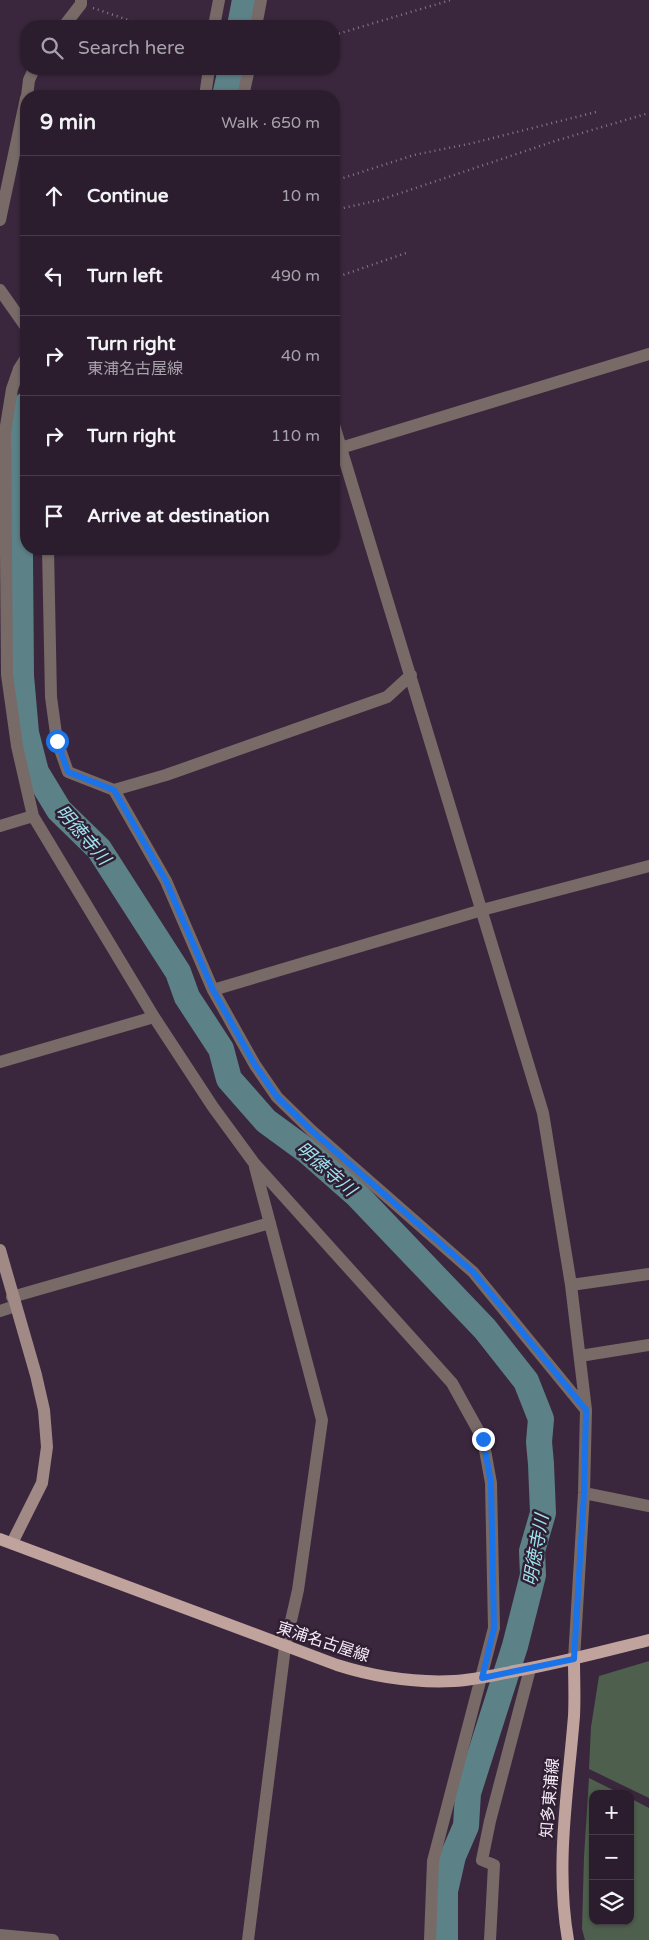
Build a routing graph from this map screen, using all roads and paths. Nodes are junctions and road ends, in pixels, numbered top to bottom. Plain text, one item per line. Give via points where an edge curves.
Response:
1 (219, 0) edge
2 (261, 0) edge
3 (451, 0) edge
4 (81, 2) edge
5 (68, 20) edge
6 (130, 20) edge
7 (215, 20) edge
8 (257, 20) edge
9 (340, 33) edge
10 (31, 75) edge
11 (208, 75) edge
12 (247, 75) edge
13 (27, 90) edge
14 (206, 90) edge
15 (244, 90) edge
16 (596, 112) dead end
17 (649, 113) edge
18 (20, 125) edge
19 (340, 179) edge
20 (340, 209) edge
21 (0, 220) edge
22 (409, 252) dead end
23 (340, 276) edge
24 (0, 290) edge
25 (20, 318) edge
26 (649, 354) edge
27 (20, 369) edge
28 (340, 447) edge
29 (340, 457) edge
30 (3, 551) edge
31 (48, 555) edge
32 (411, 675) junction
33 (114, 790) junction
34 (33, 816) junction
35 (0, 826) edge
36 (649, 866) edge
37 (482, 910) junction
38 (213, 990) junction
39 (154, 1017) junction
40 (0, 1062) edge
41 (254, 1163) junction
42 (270, 1223) junction
43 (0, 1250) edge
44 (649, 1274) edge
45 (571, 1285) junction
46 (14, 1302) junction
47 (0, 1311) edge
48 (649, 1345) edge
49 (580, 1356) junction
50 (586, 1410) junction
51 (584, 1493) junction
52 (649, 1506) edge
53 (6, 1541) edge
54 (649, 1640) edge
55 (285, 1647) junction
56 (574, 1659) junction
57 (530, 1669) junction
58 (484, 1677) junction
59 (0, 1935) edge
60 (53, 1940) edge
61 (248, 1940) edge
62 (430, 1940) edge
63 (490, 1940) edge
64 (568, 1940) edge

1 - 7 street
2 - 8 street
3 - 9 path
4 - 5 street
4 - 6 path
10 - 13 street
11 - 14 street
12 - 15 street
16 - 19 path via 414,155
17 - 20 path via 380,200
18 - 21 street
22 - 23 path
24 - 25 street
26 - 28 street
27 - 30 street via 12,389 5,432
29 - 32 street
30 - 34 street via 6,675
31 - 33 street via 51,697 57,741 68,772
32 - 33 street via 387,697 166,775
32 - 37 street
33 - 38 street via 166,881
34 - 35 street
34 - 39 street
36 - 37 street
37 - 38 street
37 - 45 street via 544,1113
38 - 50 street via 277,1097 473,1272
39 - 40 street
39 - 41 street
41 - 42 street
41 - 58 street via 452,1383 483,1439 491,1483 494,1628
42 - 46 street
42 - 55 street via 322,1420 298,1590
43 - 46 street
44 - 45 street
45 - 49 street
46 - 47 street
46 - 53 street via 44,1410 47,1447 42,1483
48 - 49 street
49 - 50 street
50 - 51 street
51 - 52 street
51 - 56 street
53 - 55 main road, 東浦名古屋線
54 - 56 main road, 東浦名古屋線
55 - 58 main road, 東浦名古屋線 via 337,1666 396,1679 454,1681
55 - 61 street
56 - 57 main road, 東浦名古屋線
56 - 64 main road, 知多東浦線 via 574,1714 563,1827 562,1875
57 - 58 main road, 東浦名古屋線
57 - 63 street via 482,1860 494,1865
58 - 62 street via 433,1861
59 - 60 street

